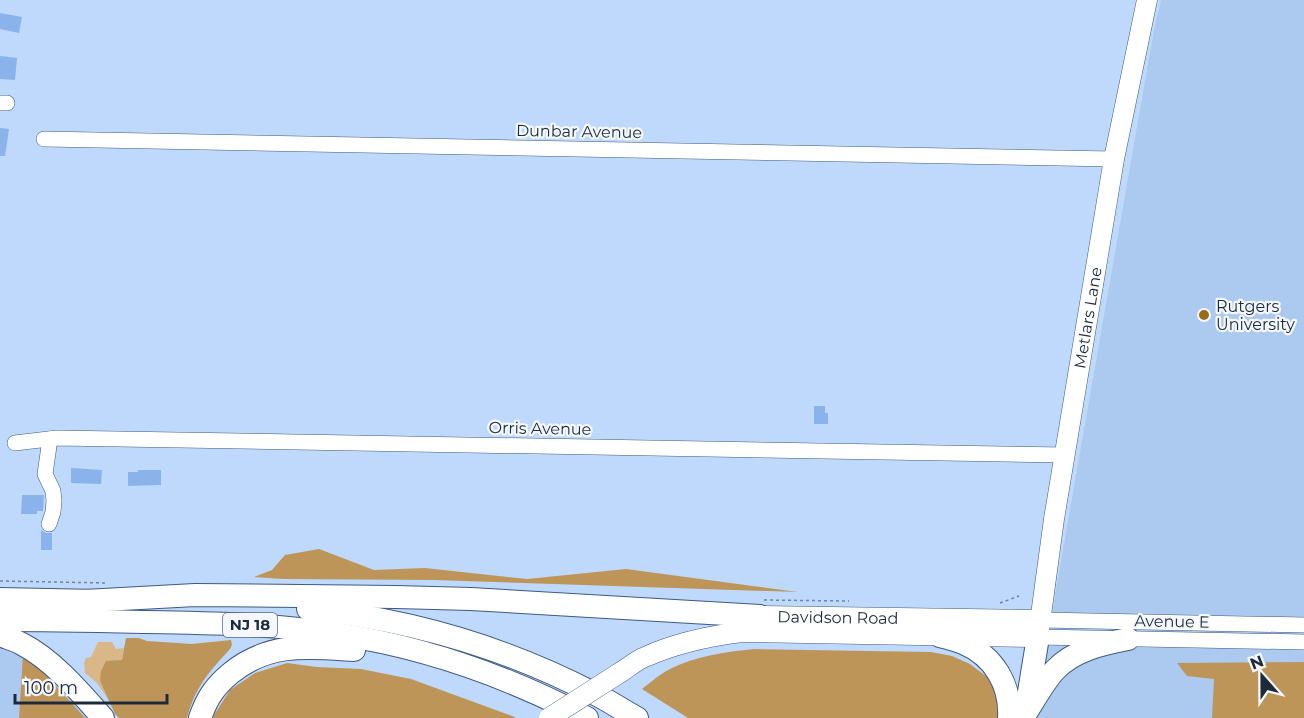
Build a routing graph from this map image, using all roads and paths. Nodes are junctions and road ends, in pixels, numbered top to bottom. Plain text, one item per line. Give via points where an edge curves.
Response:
1 (1147, 0) edge
2 (44, 139) dead end
3 (1114, 159) junction
4 (50, 439) junction
5 (15, 443) dead end
6 (1065, 455) junction
7 (49, 524) dead end
8 (0, 599) edge
9 (85, 601) junction
10 (760, 616) junction
11 (0, 620) edge
12 (1304, 625) edge
13 (1040, 629) junction
14 (0, 635) edge
15 (940, 636) junction
16 (1128, 639) junction
17 (1304, 642) edge
18 (644, 657) junction
19 (494, 676) junction
20 (1020, 716) edge
21 (103, 718) edge
22 (200, 718) edge
23 (549, 718) edge
24 (587, 718) edge
25 (637, 718) edge

1 - 3 main road, Metlars Lane
2 - 3 street, Dunbar Avenue
3 - 6 main road, Metlars Lane
4 - 5 street, Orris Avenue
4 - 6 street, Orris Avenue
4 - 7 street via 45,474 54,501
6 - 13 main road, Metlars Lane
8 - 9 highway, NJ 18
9 - 10 highway via 195,595 396,597
9 - 25 highway, NJ 18 via 281,606 378,618 452,636 523,661 594,693
10 - 13 main road, Davidson Road
10 - 18 main road, Davidson Road via 714,621 687,629 658,643
11 - 19 highway, NJ 18 via 279,627 396,645
12 - 13 street, Avenue E
13 - 15 main road, Davidson Road
13 - 16 street, Avenue E
13 - 20 highway
14 - 21 highway via 39,655
15 - 18 main road, Davidson Road via 742,632 699,639
15 - 20 highway via 962,642 989,660
16 - 17 street, Avenue E
16 - 20 highway via 1102,644 1071,657 1054,671
18 - 23 main road, Davidson Road, bridge
19 - 22 highway via 396,655 290,648 260,654 238,667 217,684
19 - 24 highway, NJ 18

